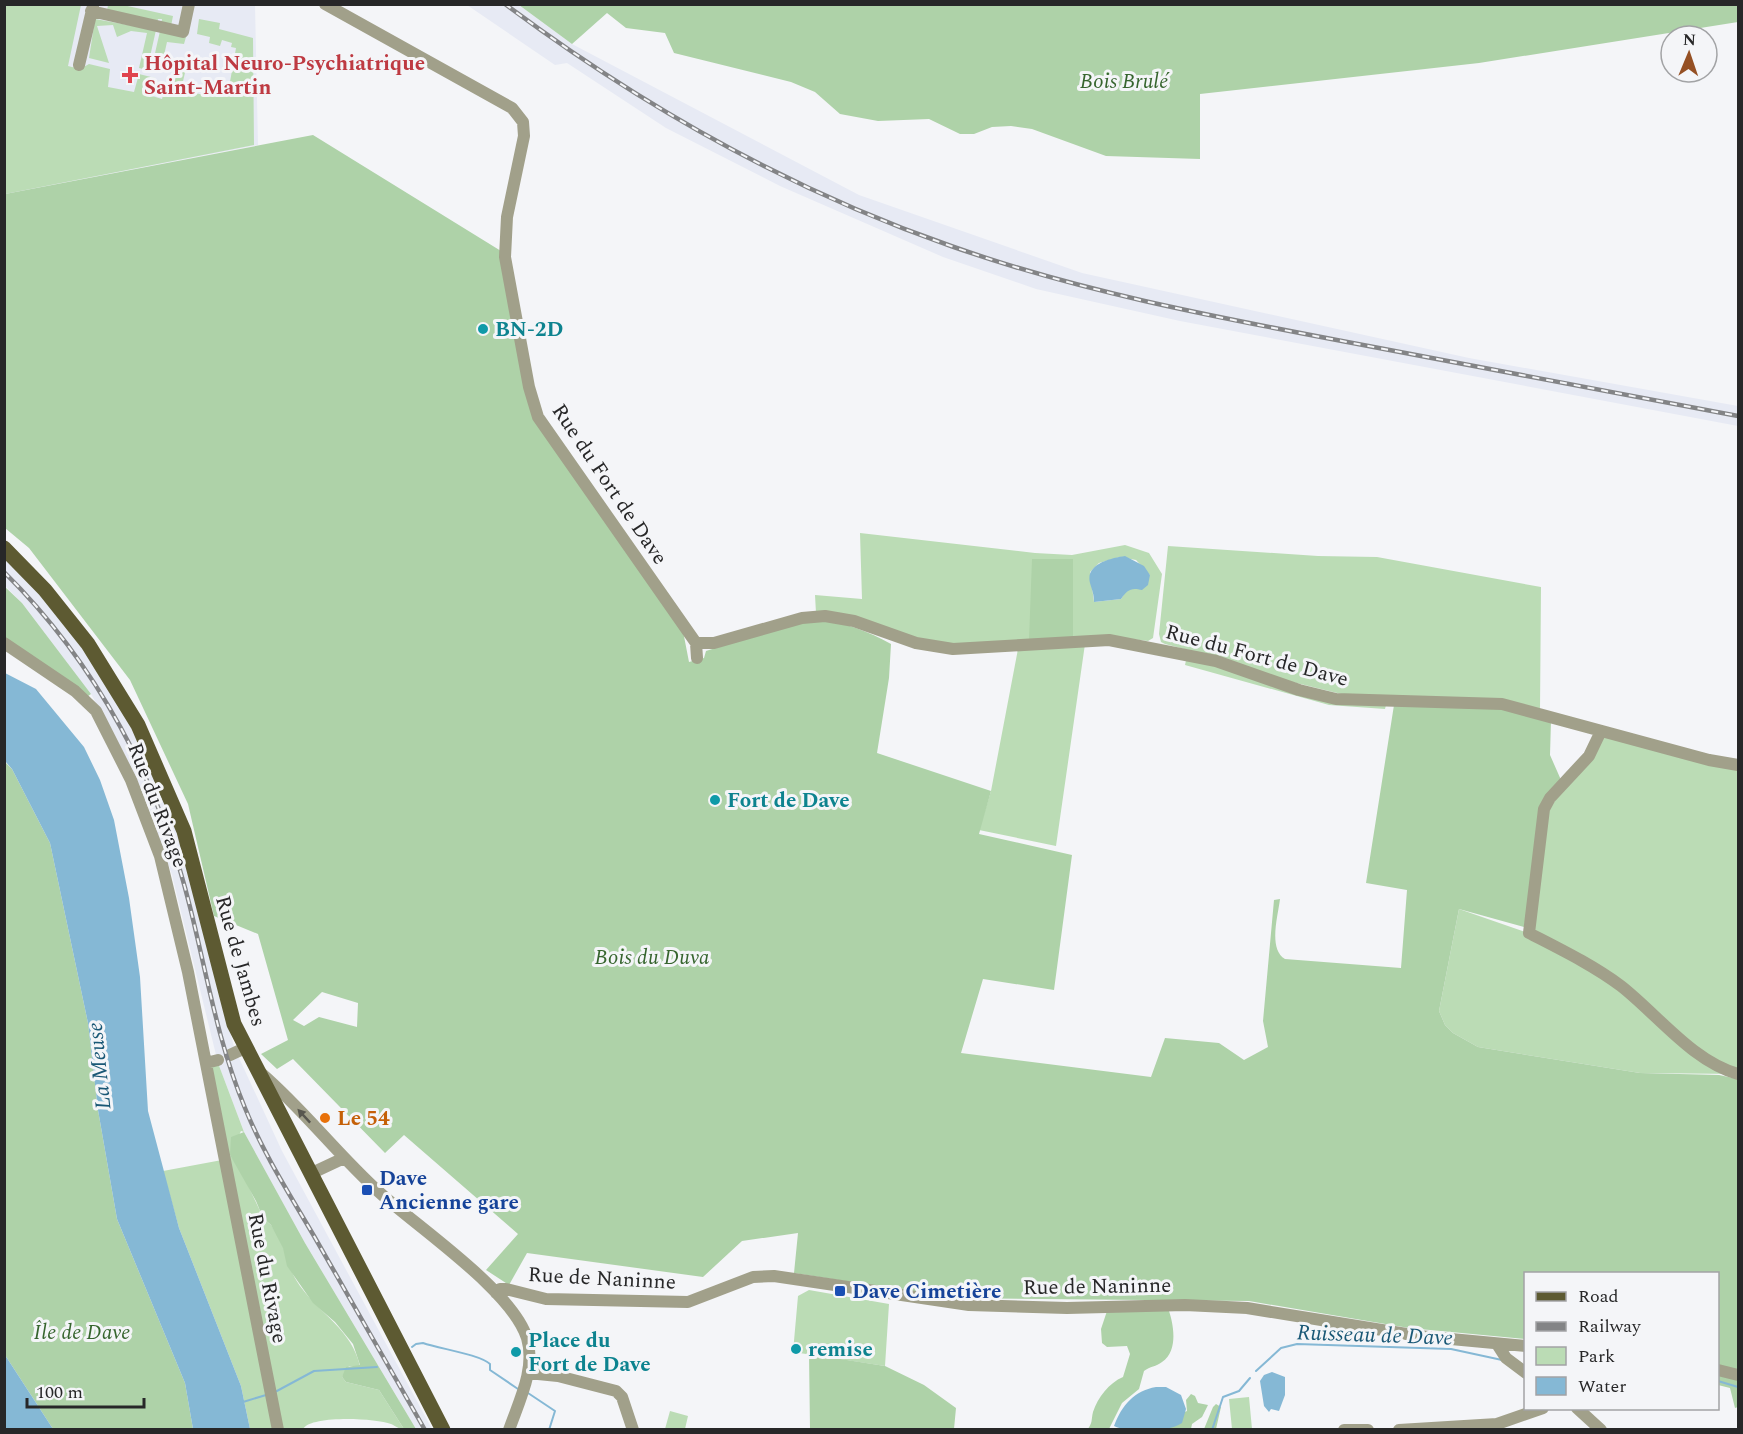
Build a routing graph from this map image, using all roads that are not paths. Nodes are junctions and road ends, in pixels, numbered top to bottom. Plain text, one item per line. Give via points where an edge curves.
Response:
1 (325, 4) edge
2 (186, 5) edge
3 (92, 8) edge
4 (79, 65) dead end
5 (4, 548) edge
6 (4, 642) edge
7 (696, 644) junction
8 (697, 658) dead end
9 (1601, 731) junction
10 (1738, 765) edge
11 (245, 1048) junction
12 (218, 1059) junction
13 (255, 1067) junction
14 (1733, 1073) edge
15 (344, 1158) junction
16 (312, 1173) junction
17 (496, 1293) junction
18 (1497, 1344) junction
19 (1524, 1346) edge
20 (1719, 1370) edge
21 (528, 1372) junction
22 (1524, 1372) edge
23 (1738, 1375) edge
24 (1537, 1410) edge
25 (1579, 1410) edge
26 (278, 1430) edge
27 (443, 1430) edge
28 (508, 1430) edge
29 (633, 1430) edge
30 (1344, 1430) edge
31 (1368, 1430) edge
32 (1399, 1430) edge
33 (1601, 1430) edge

1 - 7 street, Rue du Fort de Dave via 512,108 523,122 523,149 505,232 506,257 538,417
2 - 3 street via 183,32
3 - 4 street
5 - 11 main road, Rue de Jambes via 45,590 88,644 138,725 184,831 226,1002
6 - 12 street, Rue du Rivage via 91,705 101,720 131,780 160,856
7 - 8 street
7 - 9 street, Rue du Fort de Dave via 825,616 854,621 916,643 953,649 1109,639 1207,658 1323,697 1502,704
9 - 10 street, Rue du Fort de Dave
9 - 14 street via 1589,756 1544,809 1529,933 1621,986 1694,1050
11 - 12 street
11 - 13 main road, Rue de Jambes
12 - 26 street, Rue du Rivage
15 -> 13 street
13 - 16 main road, Rue de Jambes
15 - 16 street
15 - 17 street
16 - 27 main road, Rue de Jambes
17 - 18 street, Rue de Naninne via 506,1289 546,1299 688,1302 747,1279 774,1276 982,1306 1247,1308 1391,1332
17 - 21 street via 524,1329
18 - 19 street, Rue de Naninne
18 - 22 street via 1506,1358
20 - 23 street
21 - 28 street
21 - 29 street via 616,1391 622,1397
24 - 32 street via 1497,1424
25 - 33 street
30 - 31 street

